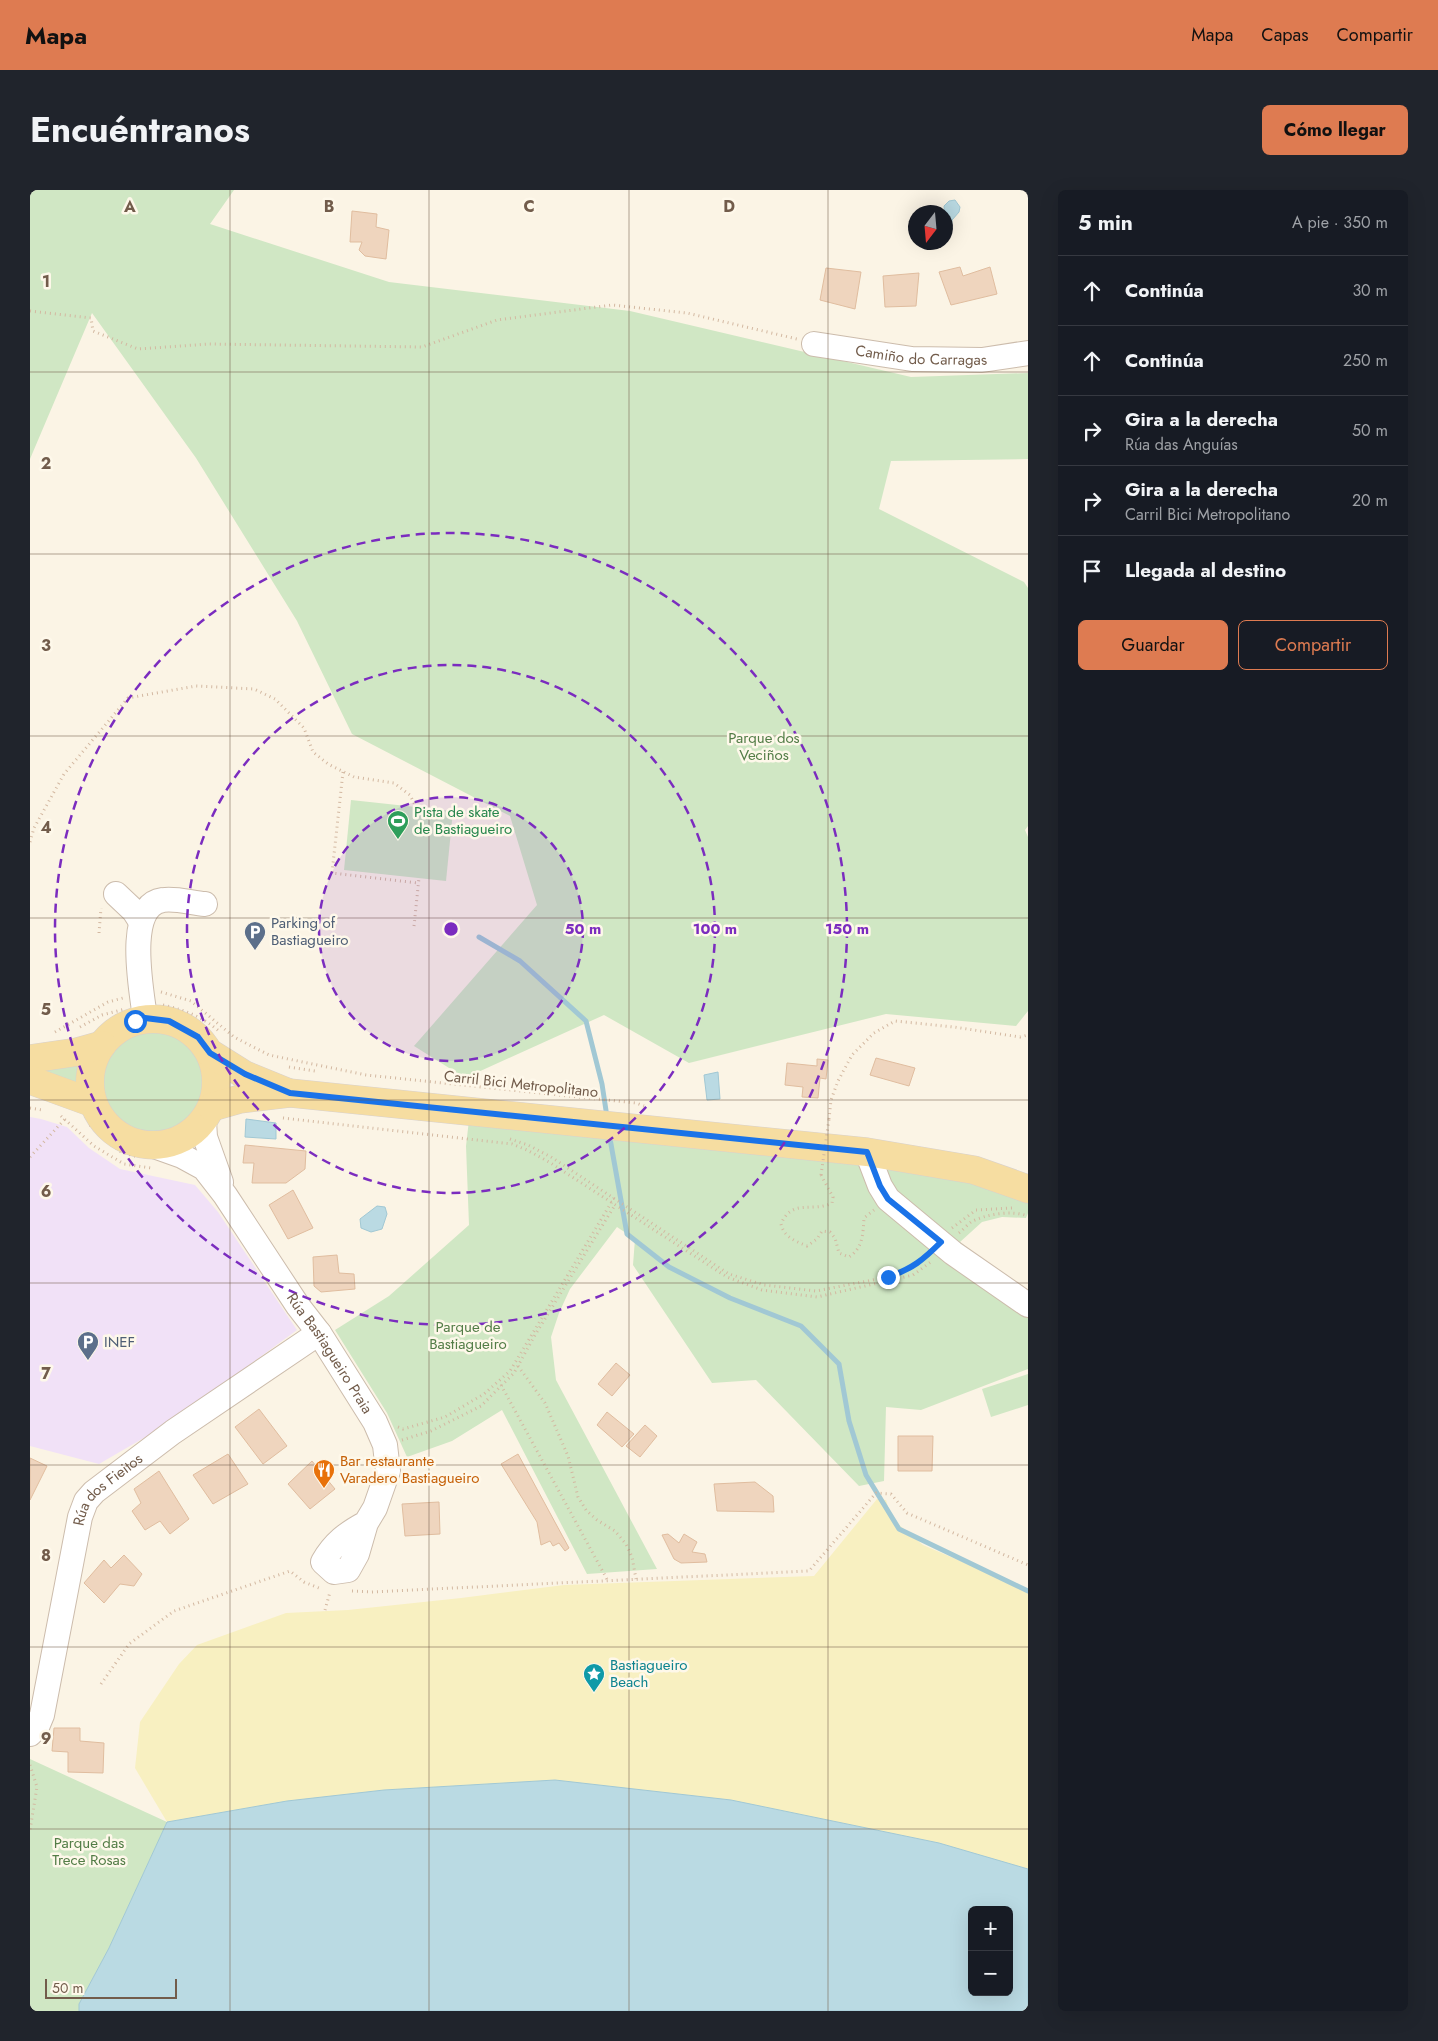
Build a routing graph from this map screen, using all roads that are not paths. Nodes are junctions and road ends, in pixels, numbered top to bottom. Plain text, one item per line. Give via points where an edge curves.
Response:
1 (814, 344) road end
2 (1028, 353) edge
3 (109, 898) road end
4 (205, 904) dead end
5 (139, 929) junction
6 (143, 1004) junction
7 (217, 1044) junction
8 (102, 1045) junction
9 (30, 1059) edge
10 (30, 1080) edge
11 (287, 1104) junction
12 (88, 1112) junction
13 (208, 1114) junction
14 (867, 1152) junction
15 (151, 1158) junction
16 (225, 1195) junction
17 (1024, 1199) edge
18 (1028, 1305) edge
19 (319, 1333) junction
20 (366, 1523) dead end
21 (30, 1734) edge

1 - 2 street, Camiño do Carragas via 912,359 982,360
3 - 5 street via 134,911
4 - 5 street via 162,900 150,906
5 - 6 street
6 - 7 main road via 198,1037
6 - 8 main road via 135,1021
7 - 11 main road via 245,1074
7 - 13 main road via 217,1077
8 - 9 main road
8 - 12 main road via 90,1071
10 - 12 main road
11 - 13 main road via 240,1099
11 - 14 main road
12 - 15 main road
13 - 15 main road via 189,1135
13 - 16 street via 205,1137
14 - 17 main road via 974,1170
14 - 18 street via 888,1199 944,1245
15 - 16 street via 182,1156 203,1167
16 - 19 street, Rúa Bastiagueiro Praia
19 - 20 street, Rúa Bastiagueiro Praia via 375,1422 391,1435 388,1471
19 - 21 street, Rúa dos Fieitos via 173,1432 86,1501 80,1516 42,1715

